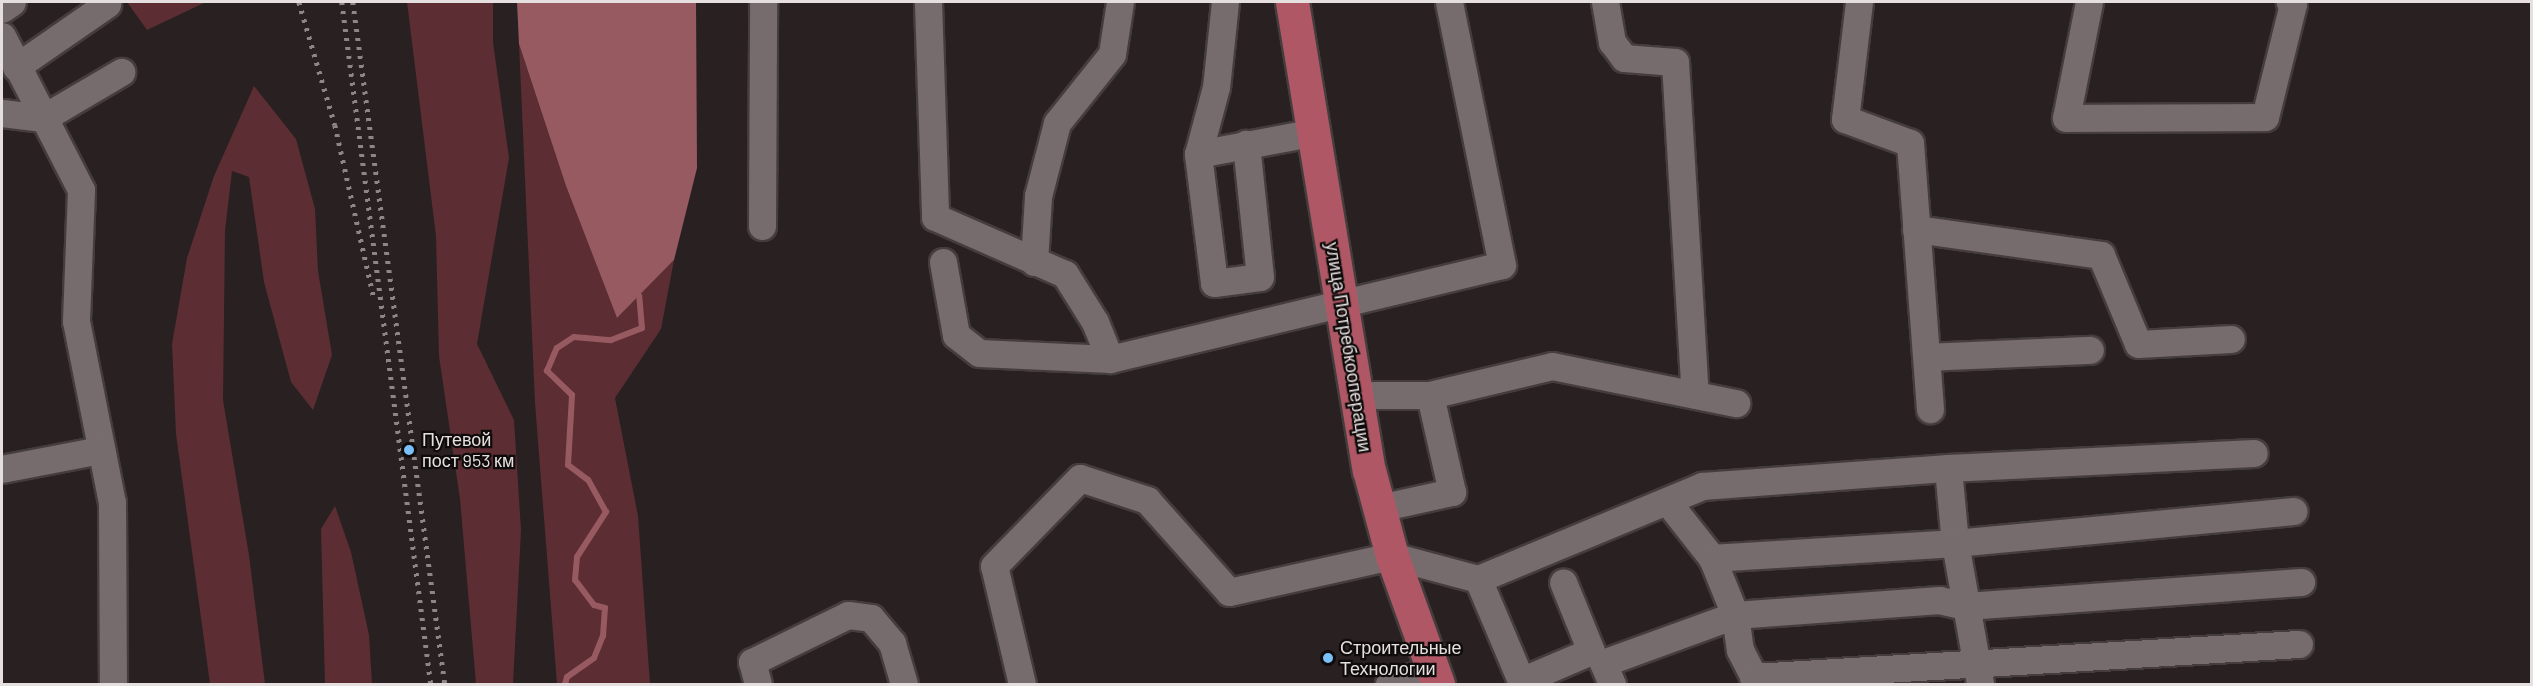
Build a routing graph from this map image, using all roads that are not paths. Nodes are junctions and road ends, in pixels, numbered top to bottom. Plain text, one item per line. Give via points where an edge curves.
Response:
1 (12, 2) edge
2 (763, 2) edge
3 (928, 2) edge
4 (1120, 2) edge
5 (1225, 2) edge
6 (1292, 2) edge
7 (1449, 2) edge
8 (1605, 2) edge
9 (1859, 2) edge
10 (2089, 2) edge
11 (2290, 2) edge
12 (107, 4) dead end
13 (2, 9) edge
14 (2, 36) edge
15 (16, 67) junction
16 (121, 72) dead end
17 (2, 113) edge
18 (43, 118) junction
19 (1315, 132) junction
20 (1245, 144) junction
21 (1197, 154) junction
22 (762, 226) dead end
23 (1916, 229) junction
24 (944, 262) dead end
25 (1034, 262) junction
26 (1341, 305) junction
27 (2231, 339) dead end
28 (2090, 351) dead end
29 (1927, 357) junction
30 (1110, 359) junction
31 (1695, 394) junction
32 (1356, 395) junction
33 (1430, 395) junction
34 (1736, 403) dead end
35 (1930, 409) dead end
36 (101, 450) junction
37 (2254, 453) dead end
38 (1948, 468) junction
39 (2, 470) edge
40 (1666, 501) junction
41 (1379, 508) junction
42 (2293, 511) dead end
43 (1956, 543) junction
44 (1392, 556) junction
45 (1712, 558) junction
46 (1478, 579) junction
47 (1563, 582) dead end
48 (2301, 582) dead end
49 (1966, 606) junction
50 (1735, 615) junction
51 (2300, 644) dead end
52 (1977, 673) edge
53 (1435, 677) edge
54 (1755, 681) edge
55 (112, 684) edge
56 (758, 684) edge
57 (904, 684) edge
58 (1022, 684) edge
59 (1389, 684) edge
60 (1612, 684) edge

1 - 13 lane
2 - 22 lane
3 - 25 lane via 935,217
4 - 25 lane via 1112,54 1057,123 1038,196
5 - 21 lane via 1216,87
6 - 19 main road, улица Потребкооперации
7 - 26 lane via 1502,265
8 - 31 lane via 1612,42 1624,58 1675,62
9 - 23 lane via 1845,118 1910,143
10 - 11 lane via 2066,118 2265,117 2293,4
12 - 15 lane
14 - 15 lane
15 - 18 lane
16 - 18 lane
17 - 18 lane
18 - 36 lane via 81,190 76,321
19 - 20 lane
19 - 26 main road, улица Потребкооперации
20 - 21 lane
20 - 21 lane via 1260,277 1214,283
23 - 27 lane via 2101,255 2138,344
23 - 29 lane
24 - 30 lane via 956,335 979,353
25 - 30 lane via 1065,274 1095,322
26 - 30 lane
26 - 32 main road, улица Потребкооперации
28 - 29 lane
29 - 35 lane
31 - 33 lane via 1552,366
31 - 34 lane
32 - 33 lane
32 - 41 main road, улица Потребкооперации
33 - 41 lane via 1452,492
36 - 39 lane
36 - 55 lane via 111,502
37 - 38 lane
38 - 40 lane via 1702,486
38 - 43 lane
40 - 45 lane
40 - 46 lane
41 - 44 main road, улица Потребкооперации
42 - 43 lane
43 - 45 lane
43 - 49 lane
44 - 46 lane
44 - 53 main road, улица Потребкооперации
44 - 58 lane via 1229,592 1147,500 1080,478 994,566
45 - 50 lane
46 - 47 lane via 1521,681 1591,651
48 - 49 lane
49 - 50 lane via 1939,600
49 - 52 lane
50 - 54 lane via 1740,650
50 - 60 lane via 1603,663
51 - 52 lane
52 - 54 lane
53 - 59 lane
56 - 57 lane via 752,662 848,615 871,618 892,643

